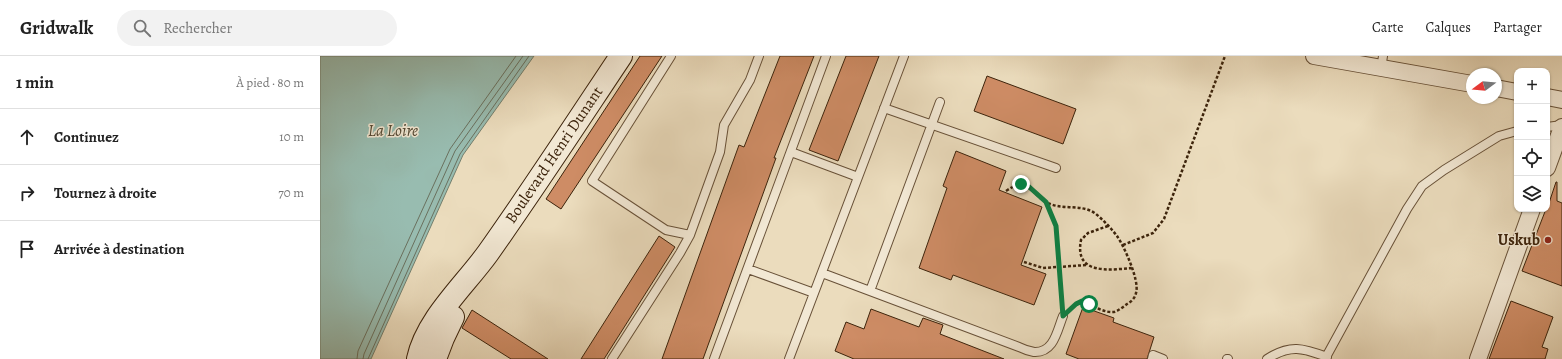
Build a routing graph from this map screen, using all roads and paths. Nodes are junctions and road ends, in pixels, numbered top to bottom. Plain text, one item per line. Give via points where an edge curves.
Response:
1 (621, 56) edge
2 (671, 56) edge
3 (759, 56) edge
4 (826, 56) edge
5 (904, 56) edge
6 (1225, 56) edge
7 (1314, 56) edge
8 (1382, 62) edge
9 (1466, 83) edge
10 (1502, 89) edge
11 (1514, 91) edge
12 (1550, 98) edge
13 (1562, 100) edge
14 (940, 102) dead end
15 (884, 108) junction
16 (932, 124) junction
17 (1562, 126) edge
18 (1550, 127) edge
19 (1514, 132) edge
20 (791, 152) junction
21 (1550, 160) edge
22 (1056, 168) dead end
23 (858, 178) junction
24 (1006, 191) dead end
25 (1046, 202) junction
26 (1531, 212) edge
27 (1108, 226) junction
28 (690, 235) junction
29 (1123, 245) junction
30 (487, 254) junction
31 (1024, 262) dead end
32 (1088, 265) junction
33 (1059, 266) junction
34 (1132, 268) junction
35 (748, 269) junction
36 (822, 273) junction
37 (870, 291) junction
38 (814, 293) junction
39 (1063, 316) junction
40 (1326, 358) edge
41 (418, 359) edge
42 (436, 359) edge
43 (612, 359) edge
44 (714, 359) edge
45 (789, 359) edge
46 (1152, 359) edge
47 (1163, 359) edge
48 (1267, 359) edge
49 (1478, 359) edge

1 - 30 main road, Boulevard Henri Dunant
2 - 28 lane via 592,181 666,230
3 - 28 lane via 750,80 724,125 720,152
4 - 20 lane
5 - 15 lane
6 - 29 path via 1164,219 1154,233
7 - 8 street
8 - 9 street
10 - 11 street
12 - 13 street
14 - 16 lane
15 - 16 lane
15 - 23 lane
16 - 22 lane
16 - 37 lane
17 - 18 lane
17 - 21 street
19 - 40 lane via 1499,136 1422,186
20 - 23 lane
20 - 35 lane
23 - 36 lane
24 - 25 path via 1013,186 1027,185
25 - 27 path via 1088,210
25 - 33 path via 1056,226
26 - 49 street
27 - 29 path
27 - 32 path via 1088,233 1081,240 1080,253
28 - 43 lane
29 - 34 path
30 - 41 main road via 440,315
30 - 42 main road via 443,338
31 - 33 path via 1043,268
32 - 33 path
32 - 34 path via 1098,269
33 - 39 path
34 - 39 path via 1137,293 1132,301 1122,308 1114,312 1106,311 1082,301
35 - 38 lane
35 - 44 lane
36 - 37 lane
36 - 38 lane
37 - 39 lane via 1034,352 1045,350 1052,345
38 - 45 lane
40 - 48 lane via 1307,349 1292,348
46 - 47 lane via 1153,355

